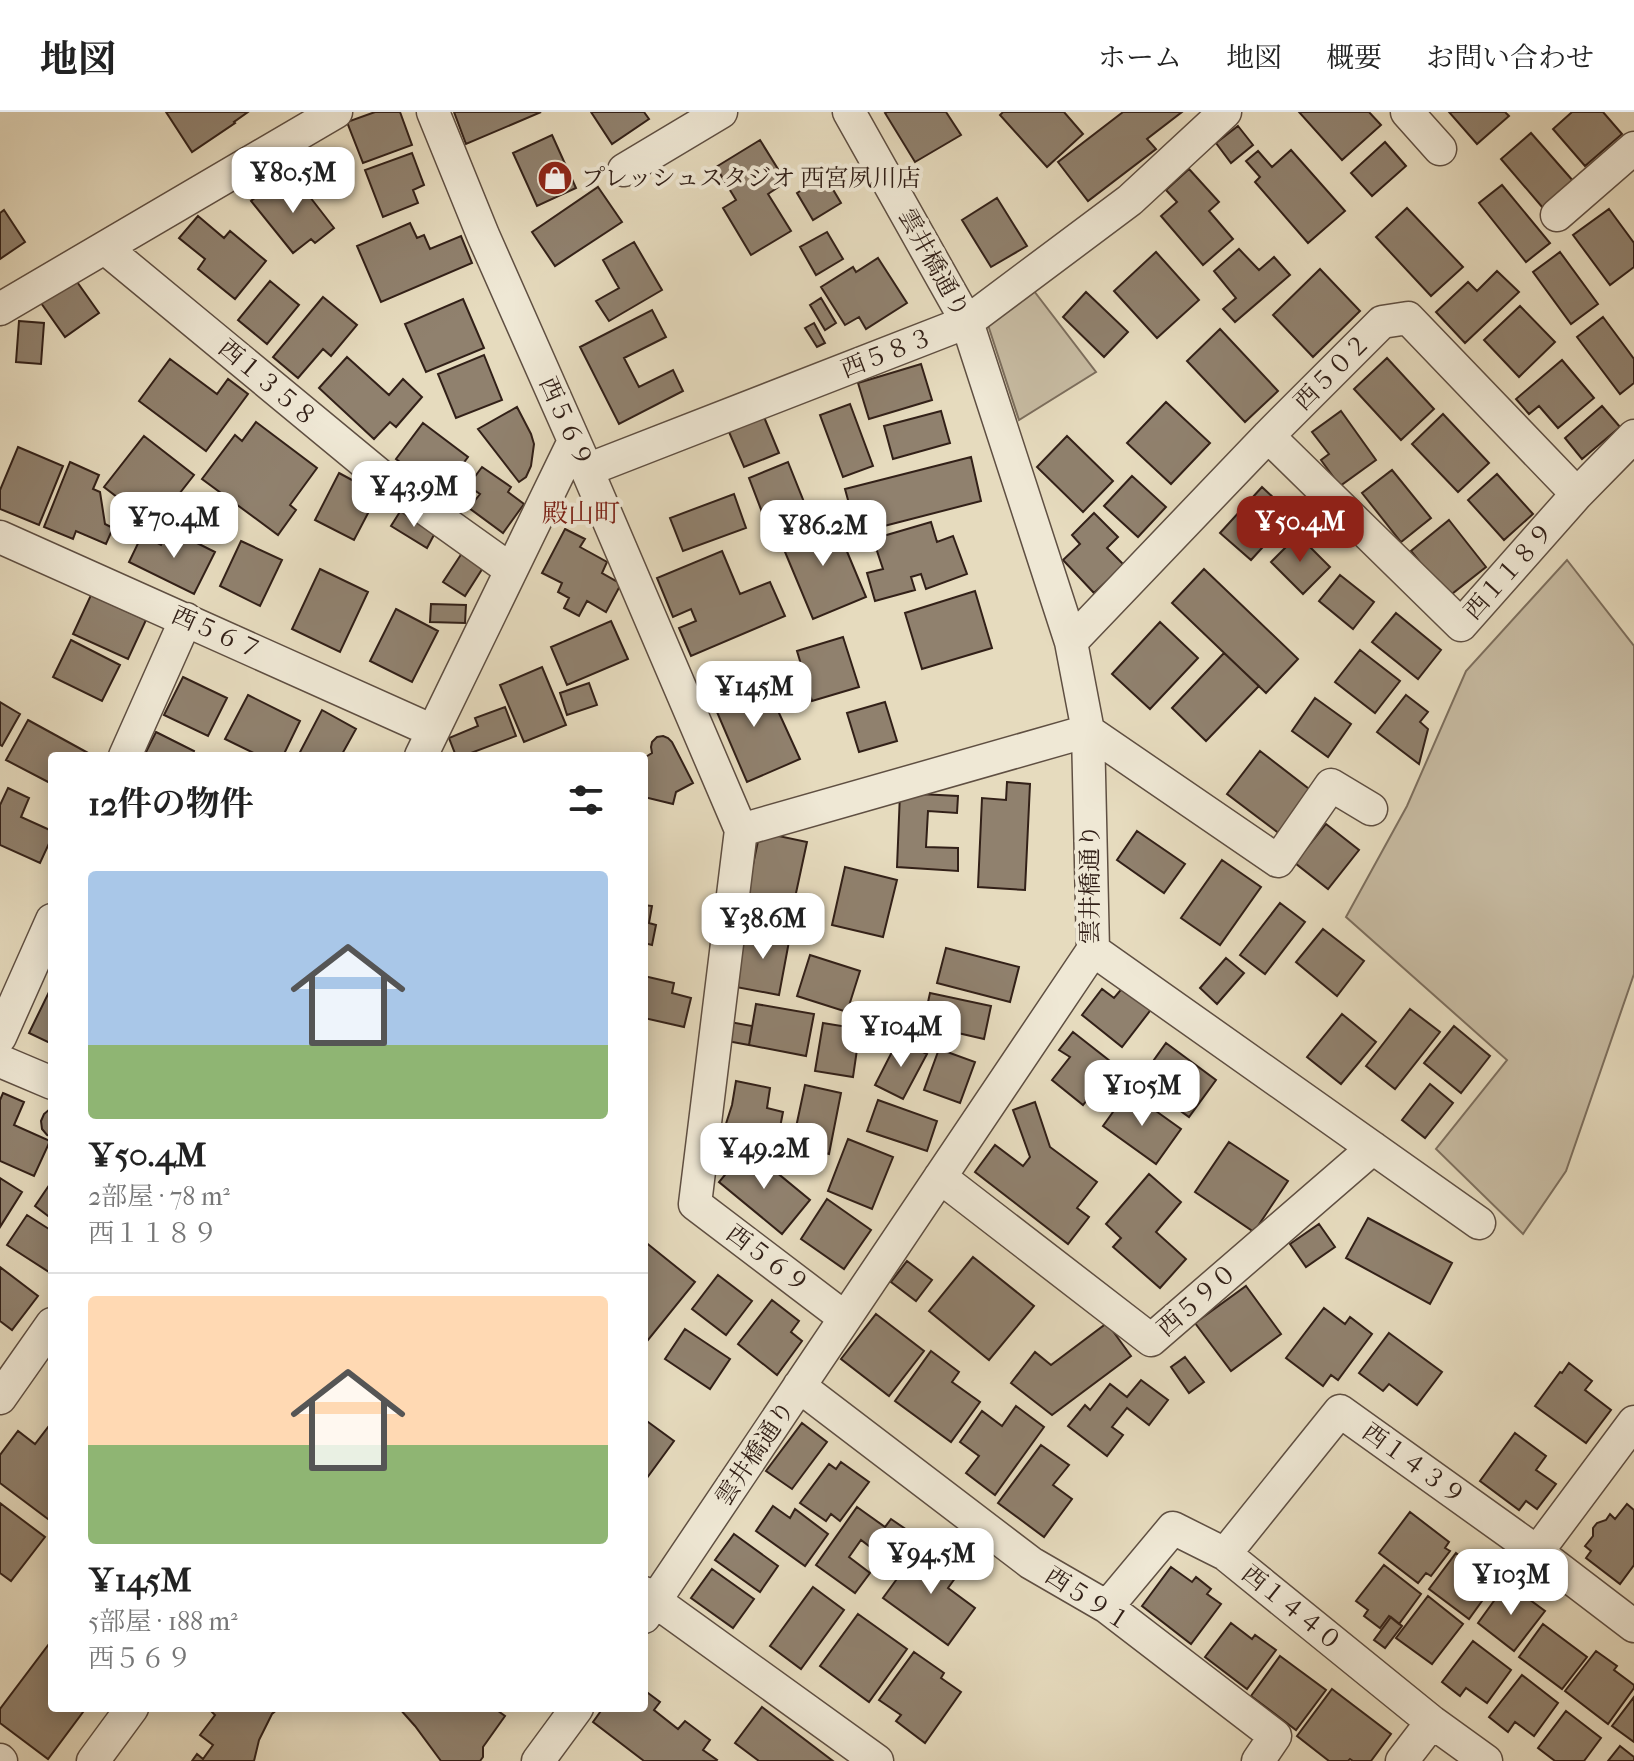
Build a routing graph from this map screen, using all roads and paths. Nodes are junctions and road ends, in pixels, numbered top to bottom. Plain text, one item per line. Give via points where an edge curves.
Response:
1 (336, 112) edge
2 (433, 112) edge
3 (721, 112) edge
4 (849, 112) edge
5 (1225, 112) edge
6 (1407, 112) edge
7 (1634, 148) edge
8 (1440, 149) dead end
9 (624, 170) dead end
10 (1557, 215) dead end
11 (105, 248) junction
12 (0, 309) edge
13 (967, 322) junction
14 (1268, 436) junction
15 (1634, 436) edge
16 (580, 456) junction
17 (1577, 494) junction
18 (0, 537) edge
19 (511, 570) junction
20 (186, 619) junction
21 (1071, 642) junction
22 (1088, 731) junction
23 (427, 744) edge
24 (127, 752) edge
25 (1371, 809) dead end
26 (741, 830) junction
27 (48, 929) edge
28 (1093, 950) junction
29 (0, 1037) edge
30 (0, 1061) edge
31 (48, 1081) edge
32 (1373, 1148) junction
33 (940, 1177) junction
34 (1479, 1223) dead end
35 (845, 1318) junction
36 (48, 1330) edge
37 (799, 1386) junction
38 (0, 1398) edge
39 (1634, 1422) edge
40 (1537, 1552) junction
41 (1225, 1554) junction
42 (648, 1604) edge
43 (1107, 1607) junction
44 (1634, 1626) edge
45 (129, 1712) edge
46 (574, 1712) edge
47 (1432, 1722) junction
48 (866, 1758) edge
49 (93, 1761) edge
50 (538, 1761) edge
51 (1258, 1761) edge
52 (1402, 1761) edge
53 (1486, 1761) edge

1 - 11 street
2 - 16 street, 西５６９
3 - 9 street
4 - 13 street, 雲井橋通り
5 - 13 street, 西５８３ via 1130,200
6 - 8 street
7 - 10 street
11 - 12 street
11 - 19 street, 西１３５８ via 388,482
13 - 16 street, 西５８３
13 - 21 street, 雲井橋通り
14 - 17 street, 西５０２ via 1382,322 1408,318
14 - 17 street, 西１１８９ via 1461,625
14 - 21 street, 西５０２
15 - 17 street
16 - 19 street
16 - 26 street, 西５６９
18 - 20 street, 西５６７
19 - 23 street
20 - 23 street, 西５６７
20 - 24 street
21 - 22 street, 雲井橋通り
22 - 25 street via 1278,861 1331,785
22 - 26 street
22 - 28 street, 雲井橋通り
26 - 35 street, 西５６９ via 695,1204
27 - 29 street
28 - 32 street
28 - 33 street, 雲井橋通り
30 - 31 street
32 - 33 street, 西５９０ via 1151,1340
32 - 34 street
33 - 35 street, 雲井橋通り
35 - 37 street, 雲井橋通り
36 - 38 street
37 - 42 street, 雲井橋通り
37 - 43 street, 西５９１ via 1031,1563
39 - 40 street
40 - 41 street, 西１４３９ via 1340,1411
40 - 44 street, 西１４３９
41 - 43 street, 西１４４０ via 1173,1528
41 - 47 street, 西１４４０
42 - 48 street
43 - 51 street, 西５９１ via 1275,1736
45 - 49 street
46 - 50 street
47 - 52 street
47 - 53 street, 西１４４０

